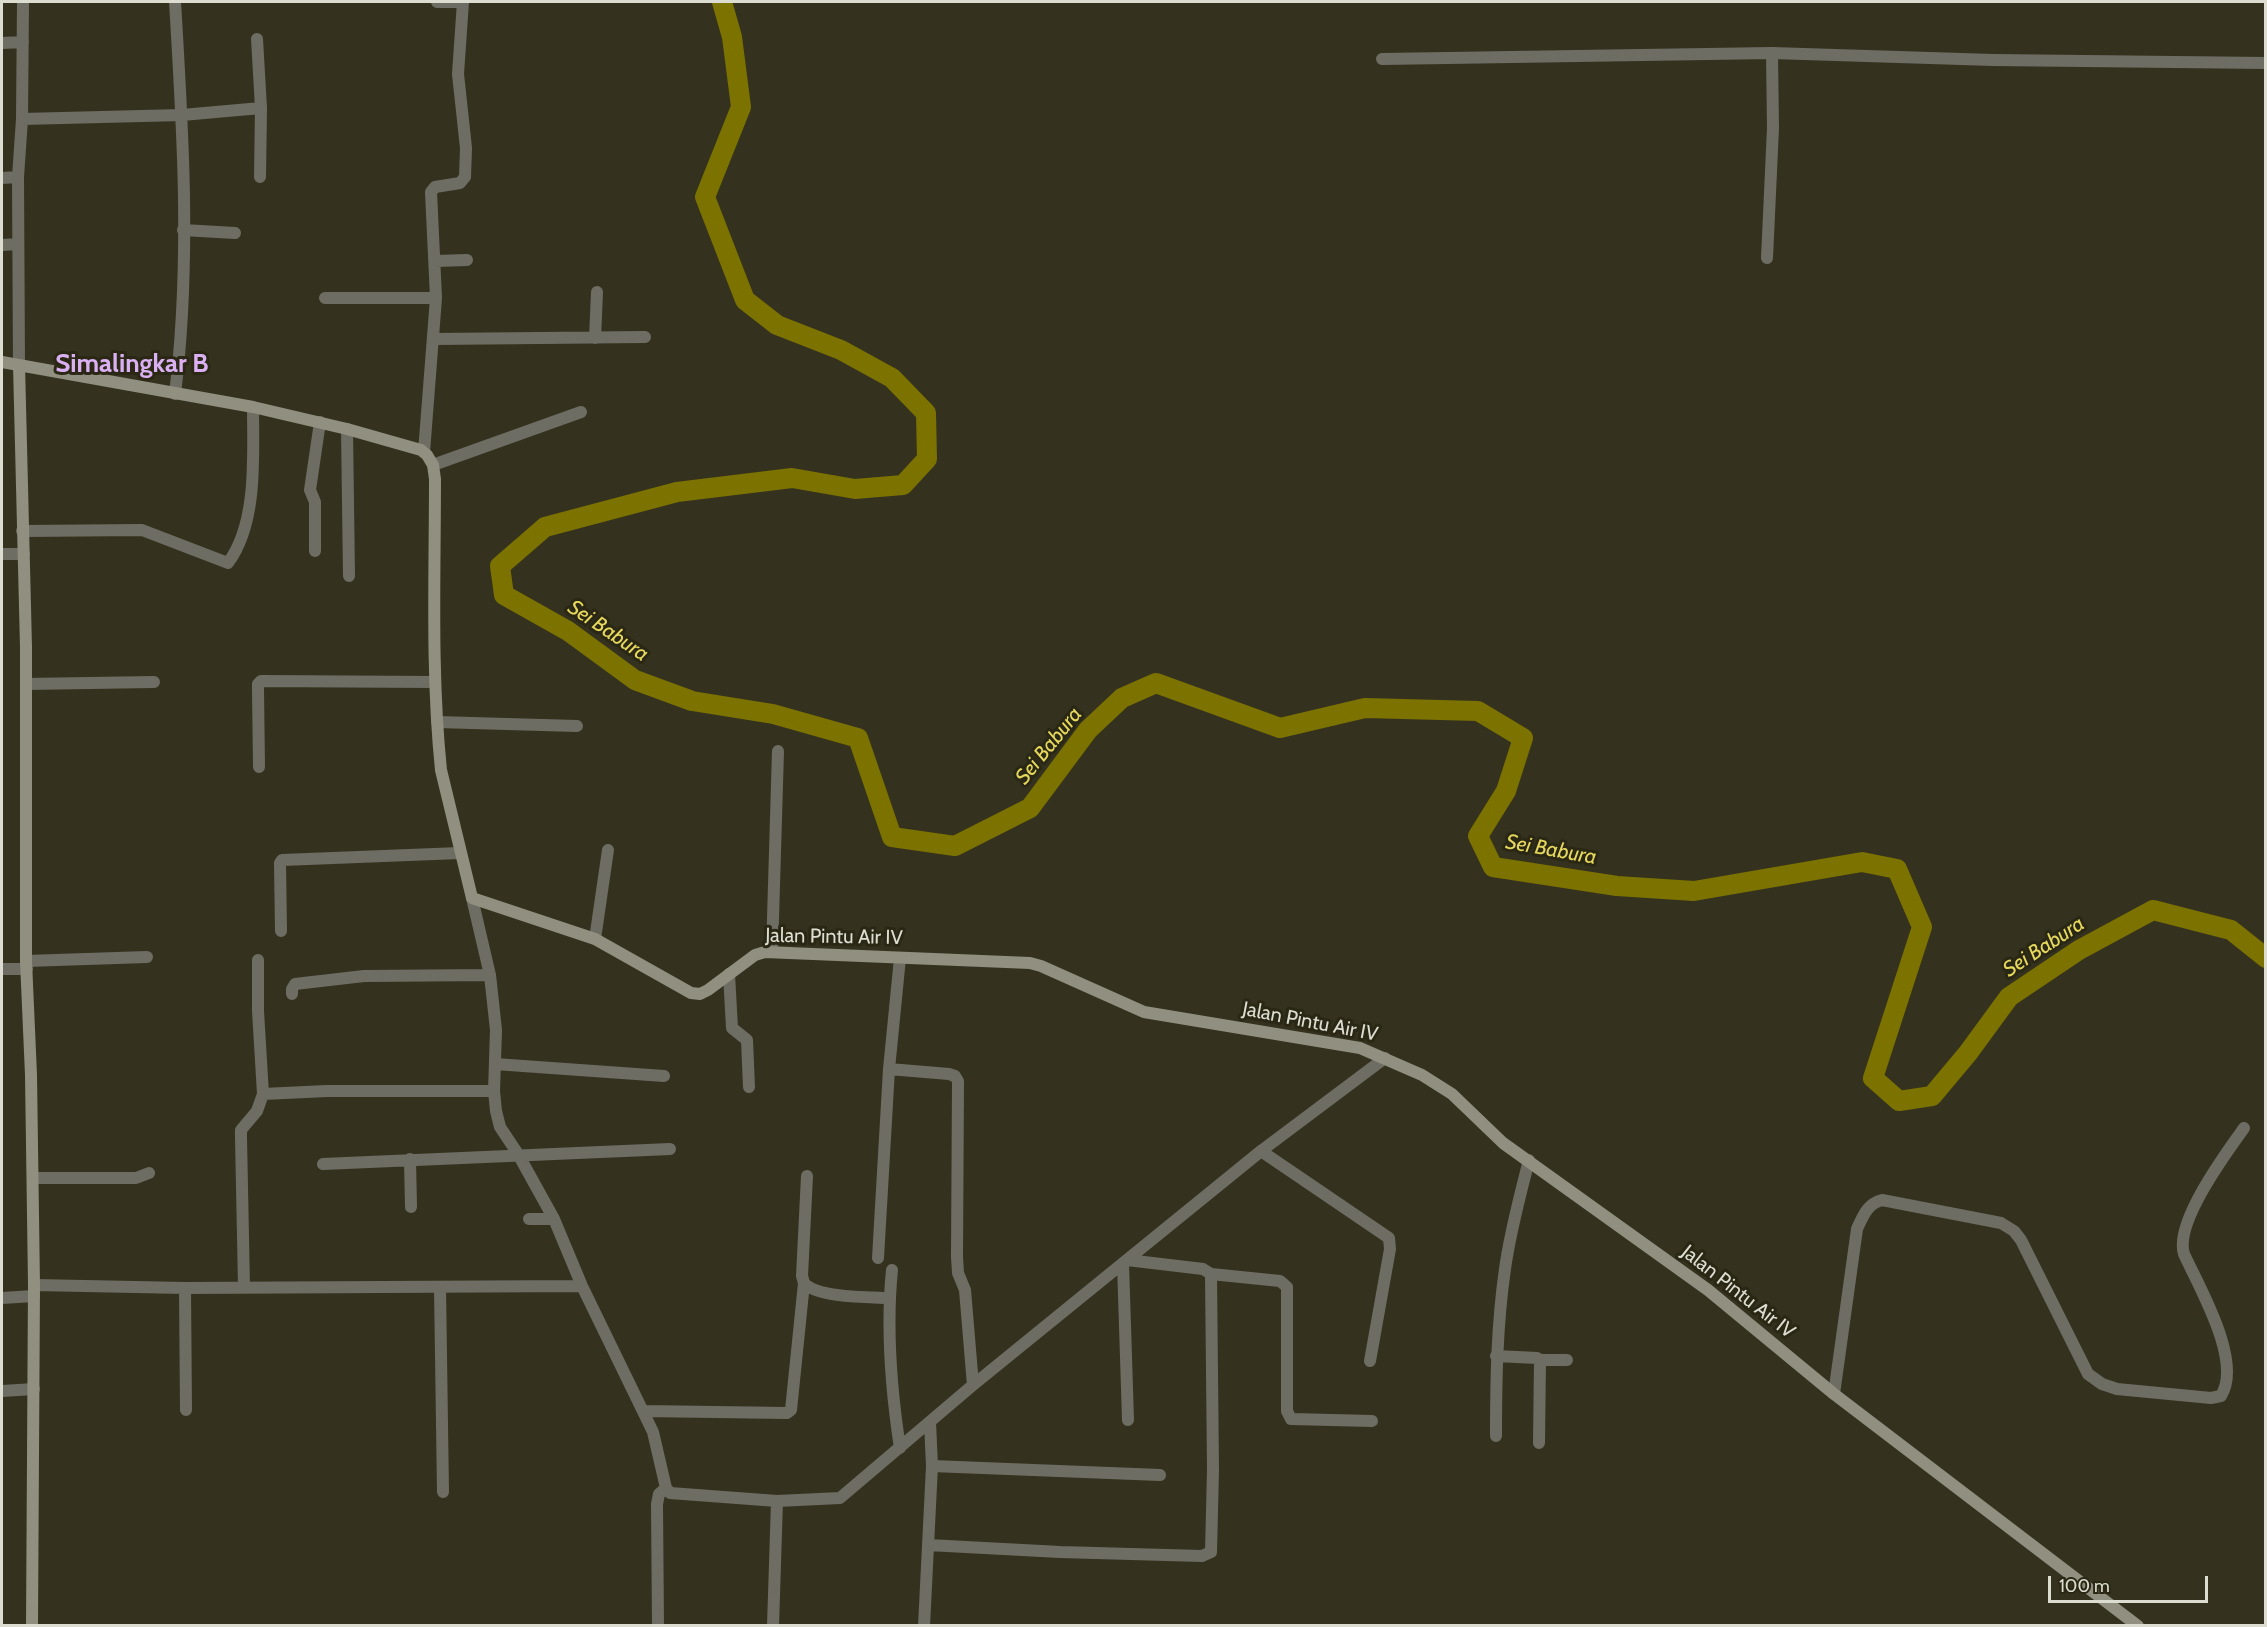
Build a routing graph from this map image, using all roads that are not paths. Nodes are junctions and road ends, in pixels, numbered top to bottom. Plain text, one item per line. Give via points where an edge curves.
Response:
1 (23, 2) edge
2 (175, 2) edge
3 (437, 2) edge
4 (463, 2) edge
5 (257, 39) dead end
6 (23, 42) junction
7 (2, 43) edge
8 (1772, 53) junction
9 (1382, 59) dead end
10 (2265, 63) edge
11 (261, 108) junction
12 (182, 115) junction
13 (22, 119) junction
14 (18, 177) junction
15 (260, 177) dead end
16 (2, 178) edge
17 (183, 230) junction
18 (235, 233) dead end
19 (18, 244) junction
20 (2, 245) edge
21 (1767, 258) dead end
22 (467, 260) dead end
23 (436, 261) junction
24 (597, 292) dead end
25 (325, 298) dead end
26 (436, 298) junction
27 (645, 337) dead end
28 (595, 338) junction
29 (434, 339) junction
30 (2, 362) edge
31 (19, 365) junction
32 (175, 394) junction
33 (253, 408) junction
34 (581, 412) dead end
35 (320, 422) junction
36 (347, 429) junction
37 (424, 452) junction
38 (433, 465) junction
39 (22, 531) junction
40 (315, 551) dead end
41 (2, 554) edge
42 (24, 554) junction
43 (349, 576) dead end
44 (154, 682) dead end
45 (435, 682) junction
46 (26, 684) junction
47 (437, 722) junction
48 (578, 726) dead end
49 (778, 751) dead end
50 (259, 767) dead end
51 (608, 850) dead end
52 (460, 853) junction
53 (472, 898) junction
54 (281, 931) dead end
55 (595, 939) junction
56 (772, 952) junction
57 (147, 957) dead end
58 (900, 958) junction
59 (258, 960) dead end
60 (27, 965) junction
61 (2, 969) edge
62 (729, 974) junction
63 (490, 975) junction
64 (292, 994) dead end
65 (1385, 1058) junction
66 (495, 1064) junction
67 (889, 1069) junction
68 (664, 1076) dead end
69 (749, 1087) dead end
70 (494, 1091) junction
71 (264, 1094) junction
72 (2244, 1128) dead end
73 (670, 1149) dead end
74 (1261, 1151) junction
75 (518, 1154) junction
76 (410, 1159) junction
77 (1528, 1160) junction
78 (323, 1164) dead end
79 (149, 1173) dead end
80 (807, 1176) dead end
81 (33, 1178) junction
82 (411, 1207) dead end
83 (529, 1219) dead end
84 (554, 1219) junction
85 (878, 1258) dead end
86 (1125, 1262) junction
87 (892, 1270) dead end
88 (1210, 1274) junction
89 (804, 1283) junction
90 (582, 1286) junction
91 (244, 1287) junction
92 (440, 1287) junction
93 (185, 1288) junction
94 (34, 1290) junction
95 (2, 1298) edge
96 (889, 1298) junction
97 (1496, 1356) junction
98 (1540, 1360) junction
99 (1568, 1360) dead end
100 (1370, 1361) dead end
101 (974, 1385) junction
102 (34, 1389) junction
103 (2, 1391) edge
104 (1834, 1394) junction
105 (186, 1410) dead end
106 (643, 1411) junction
107 (1128, 1420) dead end
108 (1372, 1421) dead end
109 (930, 1422) junction
110 (1496, 1436) dead end
111 (1539, 1443) dead end
112 (900, 1448) junction
113 (932, 1466) junction
114 (1160, 1474) dead end
115 (666, 1488) junction
116 (443, 1492) dead end
117 (777, 1501) junction
118 (928, 1545) junction
119 (32, 1626) edge
120 (658, 1626) edge
121 (773, 1626) edge
122 (924, 1626) edge
123 (2138, 1626) edge

1 - 6 street
2 - 12 street
3 - 4 street
4 - 23 street via 458,74 465,177 460,183 432,190
5 - 11 street
6 - 7 street
6 - 13 street
8 - 9 street
8 - 10 street
8 - 21 street
11 - 12 street
11 - 15 street
12 - 13 street
12 - 17 street
13 - 14 street
14 - 16 street
14 - 19 street
17 - 18 street
17 - 32 street via 185,291
19 - 20 street
19 - 31 street
22 - 23 street
23 - 26 street
24 - 28 street
25 - 26 street
26 - 29 street
27 - 28 street
28 - 29 street
29 - 37 street
30 - 31 main road
31 - 32 main road
31 - 39 main road
32 - 33 main road
33 - 35 main road
33 - 39 street via 251,499 245,525 228,563 142,530
34 - 38 street
35 - 36 main road
35 - 40 street via 310,490 315,502
36 - 37 main road
36 - 43 street
37 - 38 main road
38 - 45 main road
39 - 42 main road
41 - 42 street
42 - 46 main road
44 - 46 street
45 - 47 main road
45 - 50 street via 261,681
46 - 60 main road
47 - 48 street
47 - 52 main road via 441,770
49 - 56 street
51 - 55 street
52 - 53 main road
52 - 54 street via 282,860
53 - 55 main road, Jalan Pintu Air IV
53 - 63 street
55 - 62 main road, Jalan Pintu Air IV via 691,993 700,994
56 - 58 main road, Jalan Pintu Air IV
56 - 62 main road, Jalan Pintu Air IV via 755,955
57 - 60 street
58 - 65 main road, Jalan Pintu Air IV via 1030,963 1144,1012 1360,1048
58 - 67 street
59 - 71 street
60 - 61 street
60 - 81 main road
62 - 69 street via 732,1028 747,1040
63 - 64 street via 353,977 295,984
63 - 66 street
65 - 74 street
65 - 77 main road, Jalan Pintu Air IV via 1452,1094 1503,1143
66 - 68 street
66 - 70 street
67 - 85 street
67 - 101 street via 949,1074 958,1082 957,1257 965,1290
70 - 71 street
70 - 75 street via 500,1127
71 - 91 street via 241,1137
72 - 104 street via 2210,1175 2181,1242 2220,1332 2226,1383 2221,1396 2117,1389 2102,1384 2088,1374 2014,1231 2001,1222 1882,1200 1865,1211 1857,1229
73 - 75 street
74 - 86 street
74 - 100 street via 1390,1241
75 - 76 street
75 - 84 street
76 - 78 street
76 - 82 street
77 - 97 street via 1506,1261
77 - 104 main road, Jalan Pintu Air IV via 1708,1290
79 - 81 street via 136,1179
80 - 89 street
81 - 94 main road
83 - 84 street
84 - 90 street
86 - 88 street via 1203,1269
86 - 101 street
86 - 107 street
87 - 96 street
88 - 108 street via 1280,1281 1287,1287 1289,1417
88 - 118 street via 1211,1552 1202,1556 1107,1554
89 - 96 street via 811,1289 842,1295
89 - 106 street via 791,1410
90 - 92 street
90 - 106 street
91 - 92 street
91 - 93 street
92 - 116 street
93 - 94 street
93 - 105 street
94 - 95 street
94 - 102 main road
96 - 112 street via 893,1401
97 - 98 street
97 - 110 street
98 - 99 street
98 - 111 street
101 - 109 street
102 - 103 street
102 - 119 main road
104 - 123 main road, Jalan Pintu Air IV
106 - 115 street via 653,1432
109 - 112 street
109 - 113 street
112 - 117 street via 840,1498
113 - 114 street
113 - 118 street
115 - 117 street via 670,1493
115 - 120 street via 659,1494 657,1504
117 - 121 street
118 - 122 street

